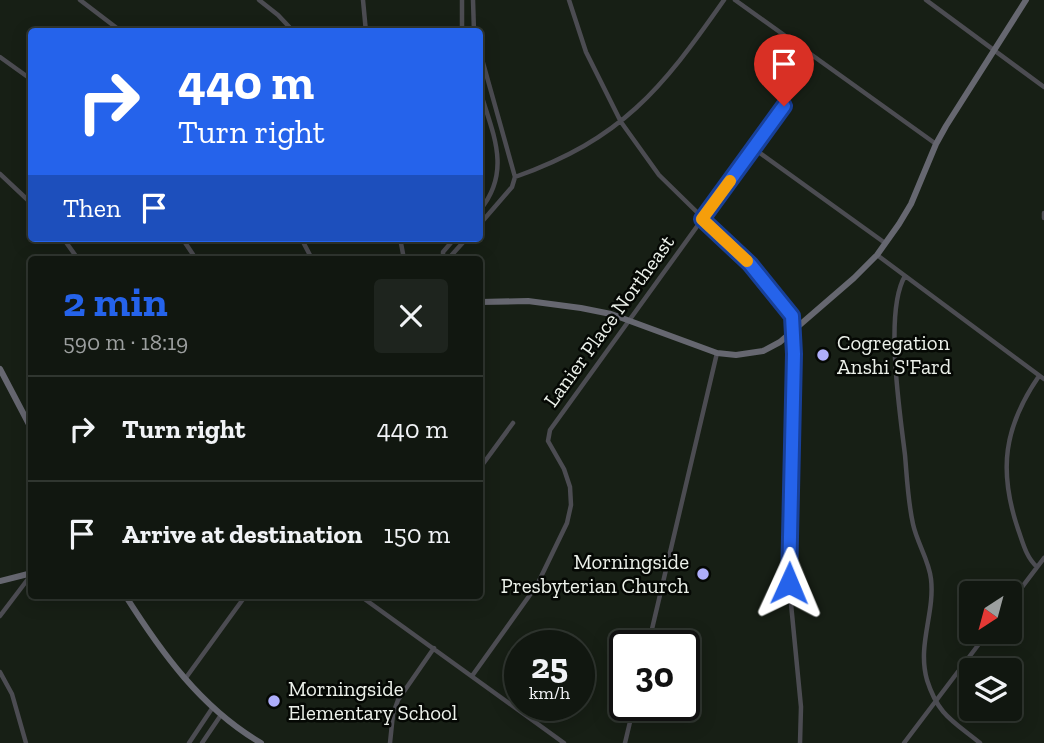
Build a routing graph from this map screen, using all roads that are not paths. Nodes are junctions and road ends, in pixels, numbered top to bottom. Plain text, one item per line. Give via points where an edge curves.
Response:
1 (80, 0) edge
2 (259, 0) edge
3 (363, 0) edge
4 (462, 0) edge
5 (473, 0) edge
6 (569, 0) edge
7 (724, 0) edge
8 (735, 0) edge
9 (926, 0) edge
10 (1026, 0) edge
11 (117, 28) edge
12 (290, 28) edge
13 (366, 28) edge
14 (462, 28) edge
15 (474, 28) edge
16 (995, 50) junction
17 (0, 57) edge
18 (483, 63) edge
19 (28, 77) edge
20 (1044, 87) edge
21 (483, 102) edge
22 (784, 106) dead end
23 (621, 122) junction
24 (936, 144) junction
25 (754, 148) junction
26 (509, 155) junction
27 (498, 158) junction
28 (0, 174) edge
29 (514, 177) junction
30 (489, 197) junction
31 (28, 200) edge
32 (498, 203) junction
33 (483, 206) edge
34 (1044, 213) edge
35 (1044, 218) edge
36 (702, 219) junction
37 (483, 220) edge
38 (463, 242) edge
39 (886, 244) junction
40 (877, 255) junction
41 (451, 256) edge
42 (905, 276) junction
43 (483, 302) edge
44 (629, 321) junction
45 (793, 330) junction
46 (717, 353) junction
47 (0, 369) edge
48 (1042, 378) edge
49 (28, 422) edge
50 (513, 423) dead end
51 (483, 462) edge
52 (1044, 558) edge
53 (1037, 567) junction
54 (28, 575) edge
55 (28, 579) edge
56 (0, 581) edge
57 (1022, 587) edge
58 (128, 599) edge
59 (243, 599) edge
60 (370, 599) edge
61 (0, 604) edge
62 (1, 615) edge
63 (652, 630) edge
64 (979, 644) edge
65 (434, 649) junction
66 (0, 672) edge
67 (472, 676) junction
68 (185, 680) junction
69 (935, 702) junction
70 (213, 706) junction
71 (222, 714) junction
72 (630, 721) edge
73 (26, 743) edge
74 (189, 743) edge
75 (202, 743) edge
76 (261, 743) edge
77 (390, 743) edge
78 (564, 743) edge
79 (625, 743) edge
80 (800, 743) edge
81 (904, 743) edge
82 (980, 743) edge

1 - 11 street
2 - 12 street
3 - 13 street
4 - 14 street
5 - 15 street
6 - 23 street via 591,64
7 - 23 street via 670,75
8 - 24 street
9 - 16 street
10 - 16 street
16 - 20 street
16 - 24 street
17 - 19 street
18 - 26 street
21 - 27 street
22 - 25 street, Lanier Place Northeast
23 - 29 street via 570,155
23 - 36 street via 659,175
24 - 39 street via 911,204
25 - 36 street, Lanier Place Northeast
25 - 39 street
26 - 27 street
26 - 29 street
27 - 30 street
28 - 31 street
29 - 32 street via 512,187
30 - 32 street
30 - 33 street
32 - 37 street
34 - 35 street
36 - 44 street, Lanier Place Northeast
36 - 45 street via 766,284 792,316
38 - 41 street
39 - 40 street
40 - 42 street
40 - 45 street
42 - 48 street
42 - 69 street via 898,293 896,371 912,521 932,579 924,659
43 - 44 street via 556,304
44 - 46 street
44 - 67 street, Lanier Place Northeast via 550,430 548,441 570,487 567,523 537,585
45 - 46 street via 754,353
45 - 80 street via 789,583
46 - 63 street
47 - 49 street
48 - 53 street via 1013,423 1005,469 1012,512 1028,556
50 - 51 street
52 - 53 street
53 - 57 street
54 - 56 street
55 - 62 street
58 - 68 street
59 - 68 street
60 - 65 street
61 - 62 street
64 - 69 street
65 - 67 street
65 - 77 street via 398,700
66 - 73 street via 12,694
67 - 78 street
68 - 70 street
69 - 81 street
69 - 82 street
70 - 71 street
70 - 74 street
71 - 75 street
71 - 76 street
72 - 79 street

